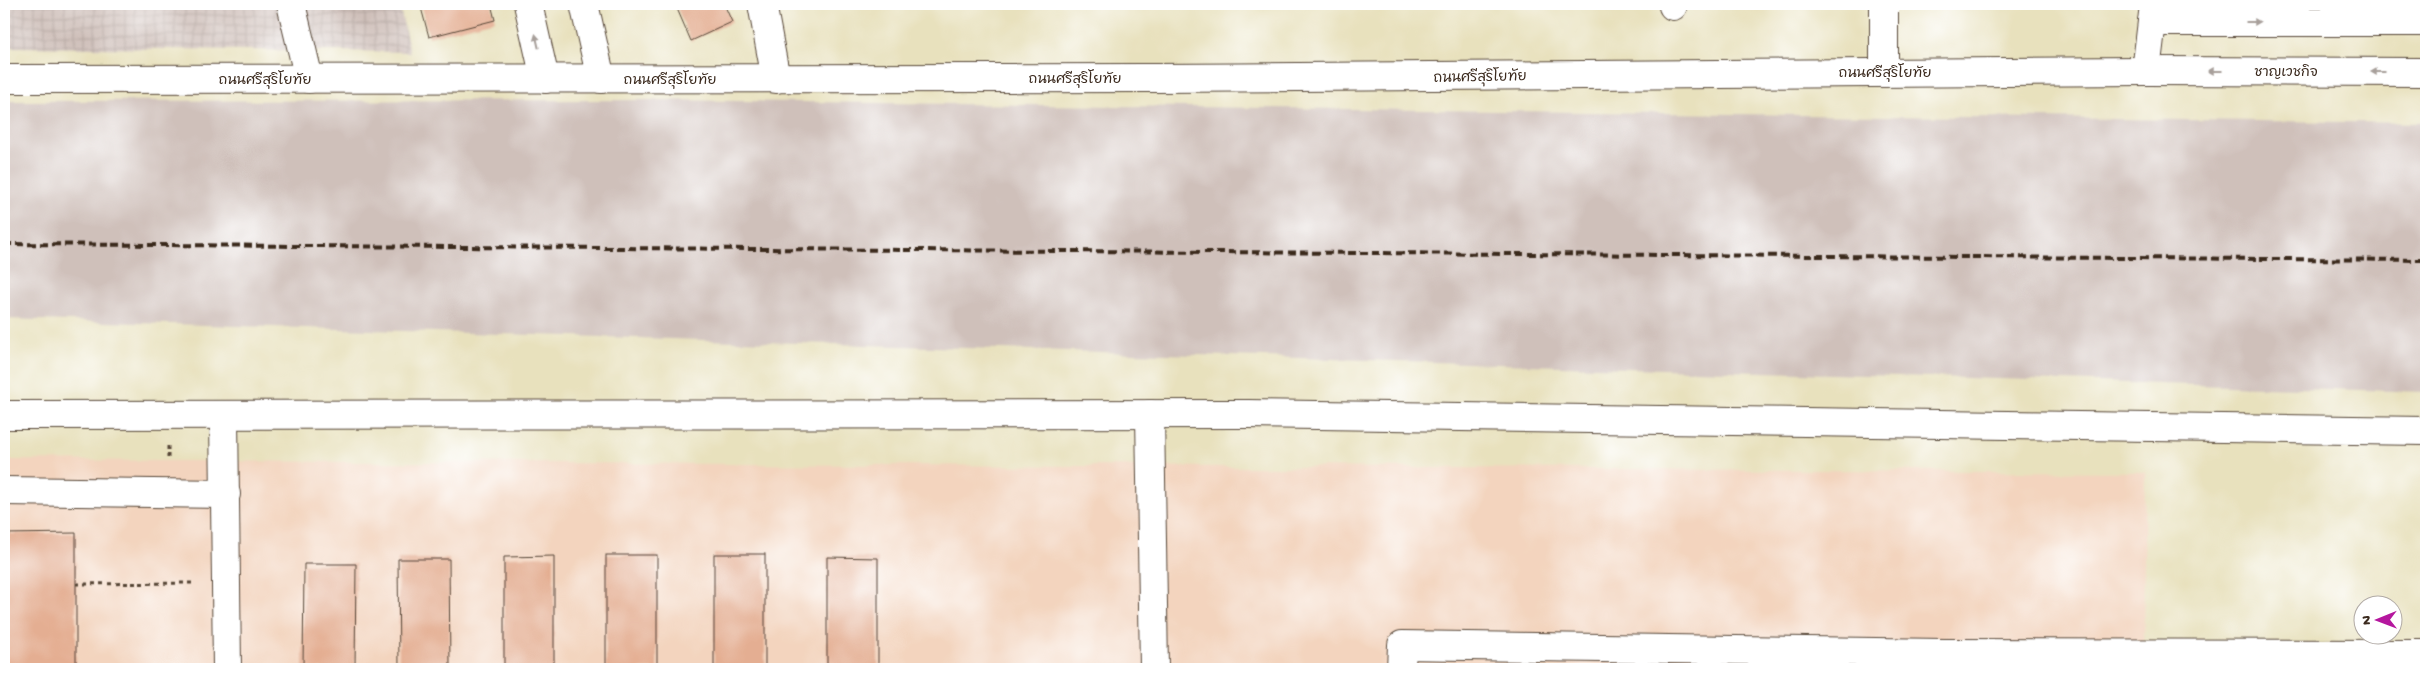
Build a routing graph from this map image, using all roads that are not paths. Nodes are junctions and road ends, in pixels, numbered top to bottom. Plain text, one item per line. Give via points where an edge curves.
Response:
1 (291, 4) edge
2 (528, 4) edge
3 (584, 4) edge
4 (762, 4) edge
5 (1884, 4) edge
6 (2153, 13) edge
7 (2426, 22) edge
8 (2146, 71) junction
9 (1884, 72) junction
10 (2426, 72) edge
11 (776, 78) junction
12 (4, 79) edge
13 (309, 79) junction
14 (546, 79) junction
15 (601, 79) junction
16 (1150, 414) junction
17 (4, 415) edge
18 (224, 415) junction
19 (2426, 431) edge
20 (4, 490) edge
21 (226, 494) junction
22 (2426, 654) edge
23 (1944, 661) edge
24 (227, 669) edge
25 (1154, 669) edge
26 (1401, 669) edge

1 - 13 street
14 -> 2 street
3 - 15 street
4 - 11 street
5 - 9 street
6 -> 7 street
6 - 8 street
8 - 9 street, ถนนศรีสุริโยทัย
10 -> 8 street, ชาญเวชกิจ
9 - 11 street, ถนนศรีสุริโยทัย
11 - 15 street, ถนนศรีสุริโยทัย
12 - 13 street, ถนนศรีสุริโยทัย
13 - 14 street, ถนนศรีสุริโยทัย
14 - 15 street, ถนนศรีสุริโยทัย
16 - 18 street
16 - 19 street
16 - 25 street
17 - 18 street
18 - 21 street
20 - 21 street
21 - 24 street
22 - 23 street
23 - 26 street via 1402,645

